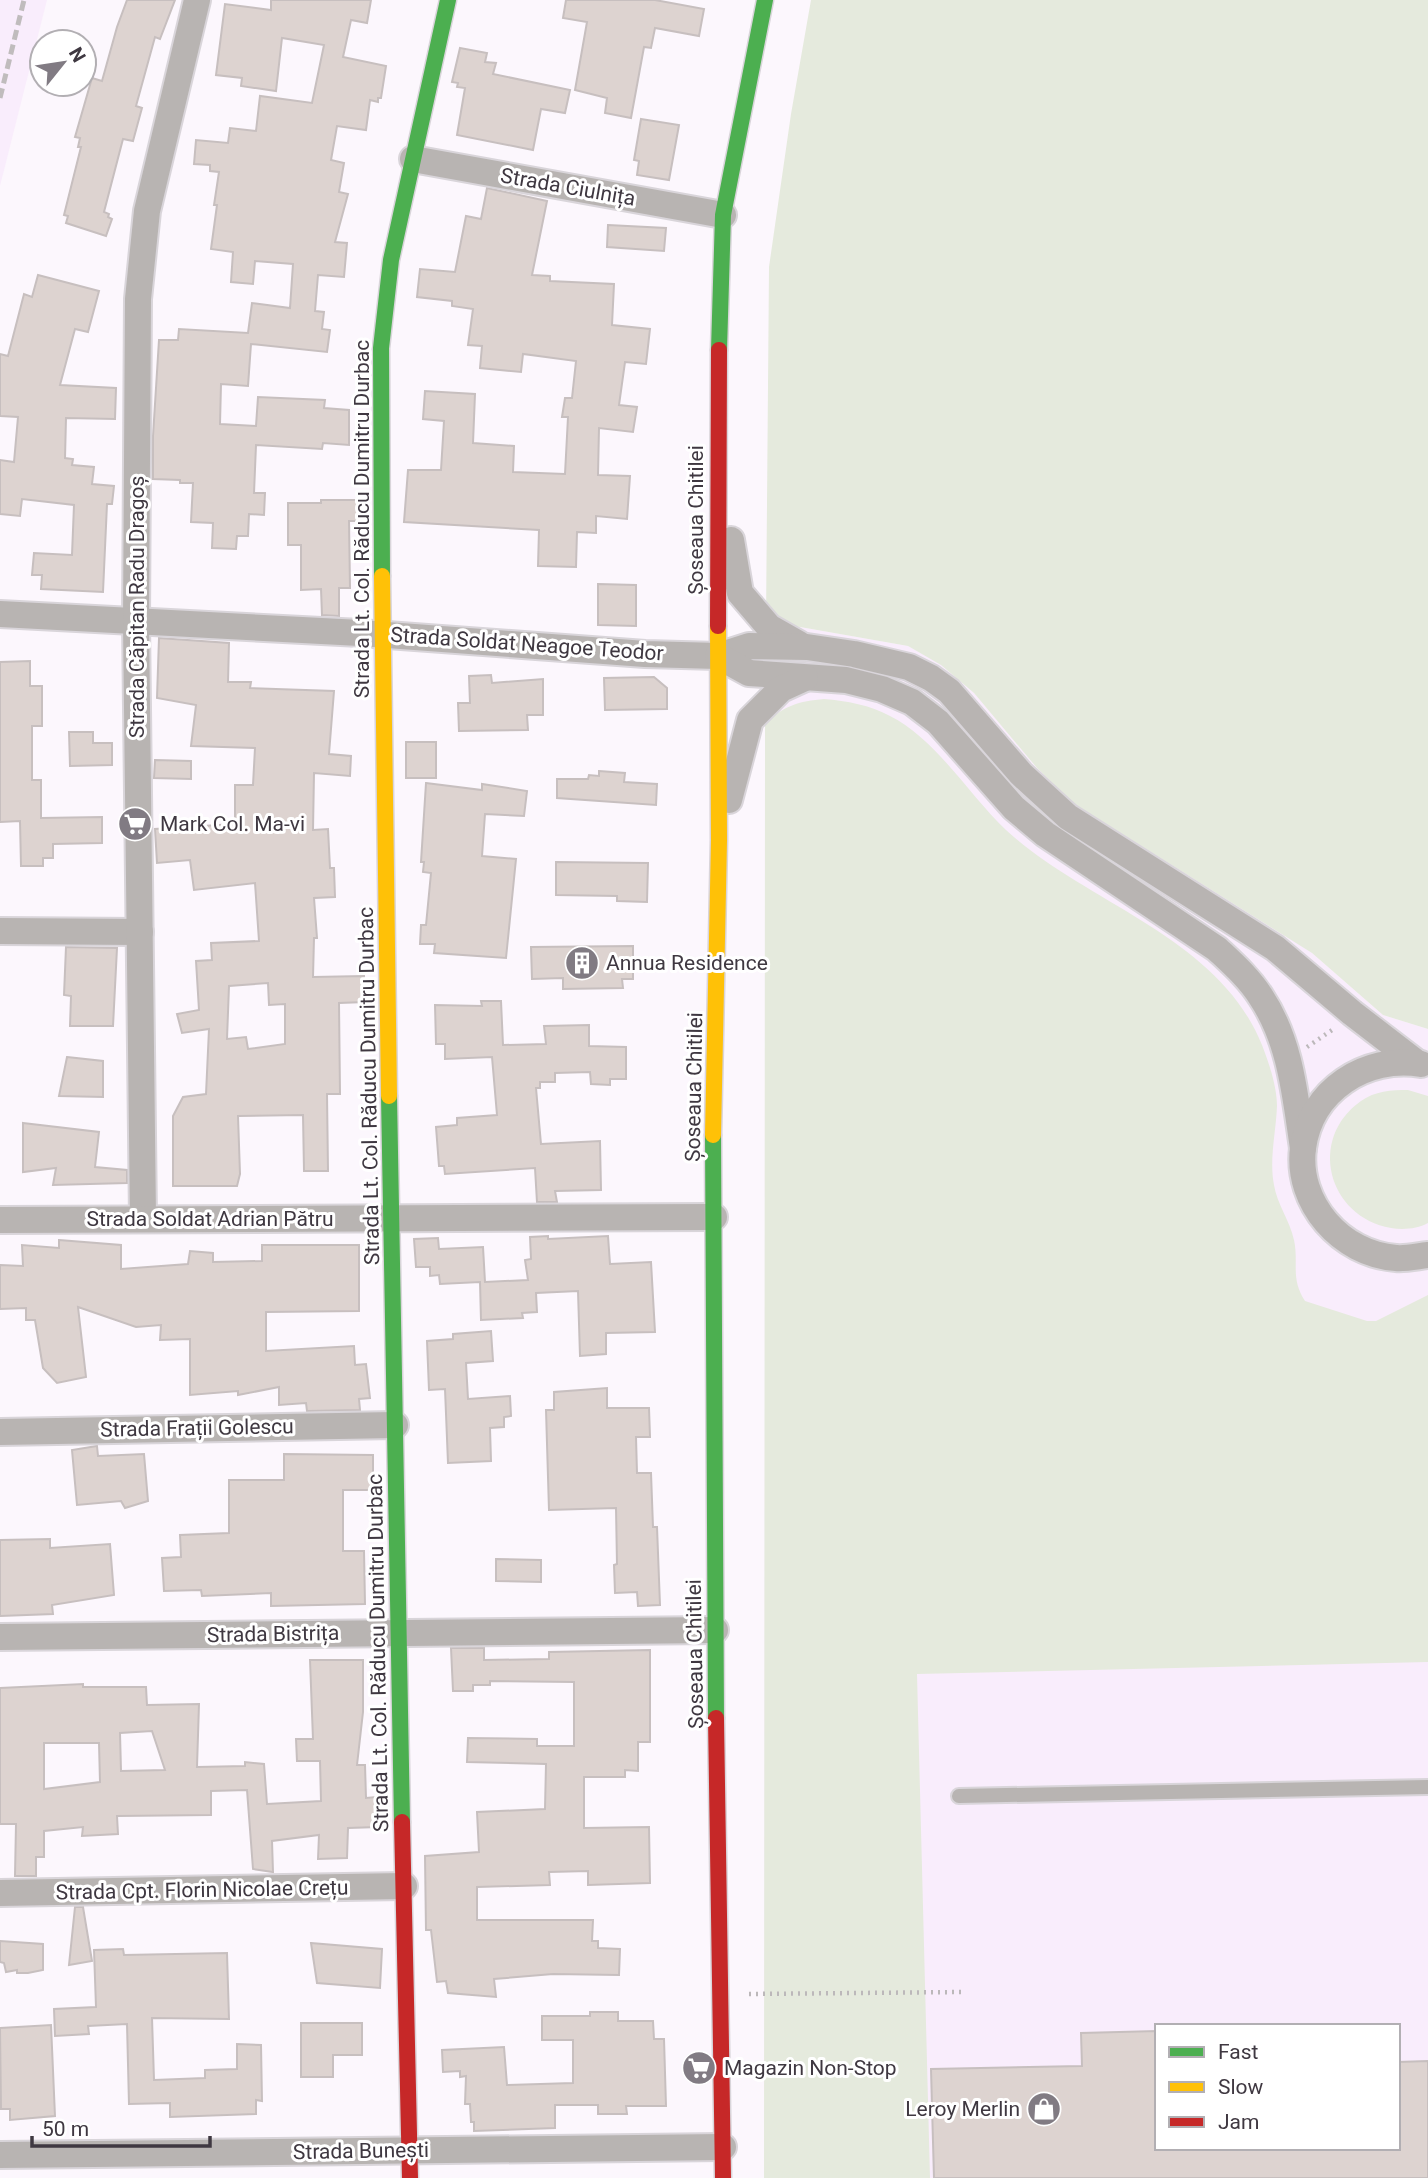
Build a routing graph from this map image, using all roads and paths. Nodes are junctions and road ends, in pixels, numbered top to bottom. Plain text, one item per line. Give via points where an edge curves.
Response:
1 (197, 0) edge
2 (448, 0) edge
3 (765, 0) edge
4 (413, 159) junction
5 (723, 215) junction
6 (718, 453) junction
7 (0, 614) edge
8 (136, 622) junction
9 (382, 635) junction
10 (807, 647) junction
11 (718, 656) junction
12 (807, 677) junction
13 (719, 840) junction
14 (0, 931) edge
15 (140, 932) junction
16 (1352, 1013) junction
17 (1289, 1058) junction
18 (1424, 1065) edge
19 (1303, 1148) junction
20 (714, 1217) junction
21 (392, 1218) junction
22 (143, 1219) junction
23 (0, 1220) edge
24 (1428, 1255) edge
25 (395, 1425) junction
26 (0, 1432) edge
27 (715, 1630) junction
28 (398, 1633) junction
29 (0, 1637) edge
30 (1428, 1787) edge
31 (959, 1796) dead end
32 (404, 1886) junction
33 (0, 1893) edge
34 (964, 1992) dead end
35 (720, 1994) junction
36 (723, 2147) junction
37 (409, 2150) junction
38 (0, 2155) edge
39 (410, 2178) edge
40 (723, 2178) edge

1 - 8 street, Strada Căpitan Radu Dragoș via 147,211 142,255
2 - 4 street, Strada Lt. Col. Răducu Dumitru Durbac
3 - 5 street, Șoseaua Chitilei
4 - 5 street, Strada Ciulnița
4 - 9 street, Strada Lt. Col. Răducu Dumitru Durbac via 391,260 381,348
5 - 6 street, Șoseaua Chitilei
6 - 10 street via 740,593 769,628
6 - 11 street, Șoseaua Chitilei
7 - 8 street, Strada Soldat Neagoe Teodor
8 - 9 street, Strada Soldat Neagoe Teodor
8 - 15 street, Strada Căpitan Radu Dragoș
9 - 11 street, Strada Soldat Neagoe Teodor
9 - 21 street, Strada Lt. Col. Răducu Dumitru Durbac
10 - 11 street via 749,646
10 - 16 street via 881,660 931,678 949,691 1021,774 1068,817 1275,948
11 - 12 street via 749,673
11 - 13 street, Șoseaua Chitilei
12 - 13 street via 781,689 750,720
12 - 17 street via 882,689 912,702 939,722 983,776 1045,834 1187,927 1240,970 1274,1018
13 - 20 street, Șoseaua Chitilei
14 - 15 street
15 - 22 street, Strada Căpitan Radu Dragoș
16 - 17 path via 1328,1035
16 - 18 street
17 - 19 street
18 - 19 street via 1390,1063 1364,1069 1342,1082 1316,1111
19 - 24 street via 1308,1191 1337,1236 1365,1252 1397,1258
20 - 21 street, Strada Soldat Adrian Pătru
20 - 27 street, Șoseaua Chitilei
21 - 22 street, Strada Soldat Adrian Pătru
21 - 25 street, Strada Lt. Col. Răducu Dumitru Durbac
22 - 23 street, Strada Soldat Adrian Pătru
25 - 26 street, Strada Frații Golescu
25 - 28 street, Strada Lt. Col. Răducu Dumitru Durbac
27 - 28 street, Strada Bistrița
27 - 35 street, Șoseaua Chitilei
28 - 29 street, Strada Bistrița
28 - 32 street, Strada Lt. Col. Răducu Dumitru Durbac
30 - 31 lane
32 - 33 street, Strada Cpt. Florin Nicolae Crețu
32 - 37 street, Strada Lt. Col. Răducu Dumitru Durbac
34 - 35 path
35 - 36 street, Șoseaua Chitilei
36 - 37 street, Strada Bunești
36 - 40 street, Șoseaua Chitilei
37 - 38 street, Strada Bunești
37 - 39 street, Strada Lt. Col. Răducu Dumitru Durbac

